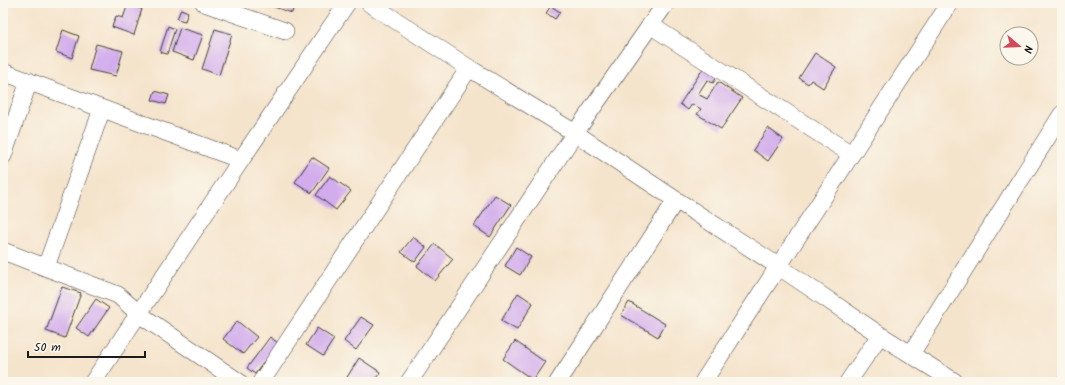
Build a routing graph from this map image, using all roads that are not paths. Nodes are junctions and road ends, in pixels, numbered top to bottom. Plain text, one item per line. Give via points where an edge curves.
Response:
1 (204, 3) edge
2 (347, 3) edge
3 (369, 3) edge
4 (666, 3) edge
5 (950, 3) edge
6 (650, 26) junction
7 (285, 31) dead end
8 (469, 68) junction
9 (3, 72) edge
10 (29, 81) junction
11 (102, 109) junction
12 (1062, 114) edge
13 (575, 134) junction
14 (851, 154) junction
15 (3, 156) edge
16 (241, 160) junction
17 (676, 200) junction
18 (3, 250) edge
19 (778, 266) junction
20 (46, 267) junction
21 (139, 314) junction
22 (880, 335) junction
23 (911, 354) junction
24 (93, 382) edge
25 (239, 382) edge
26 (261, 382) edge
27 (409, 382) edge
28 (558, 382) edge
29 (702, 382) edge
30 (848, 382) edge
31 (955, 382) edge

1 - 7 street
2 - 16 street
3 - 8 street
4 - 6 street
5 - 14 street
6 - 13 street
6 - 14 street
8 - 13 street
8 - 26 street
9 - 10 street
10 - 11 street
10 - 15 street
11 - 16 street
11 - 20 street
12 - 23 street
13 - 17 street
13 - 27 street
14 - 19 street
16 - 21 street
17 - 19 street
17 - 28 street
18 - 20 street
19 - 22 street
19 - 29 street
20 - 21 street via 118,295
21 - 24 street
21 - 25 street
22 - 23 street
22 - 30 street
23 - 31 street

